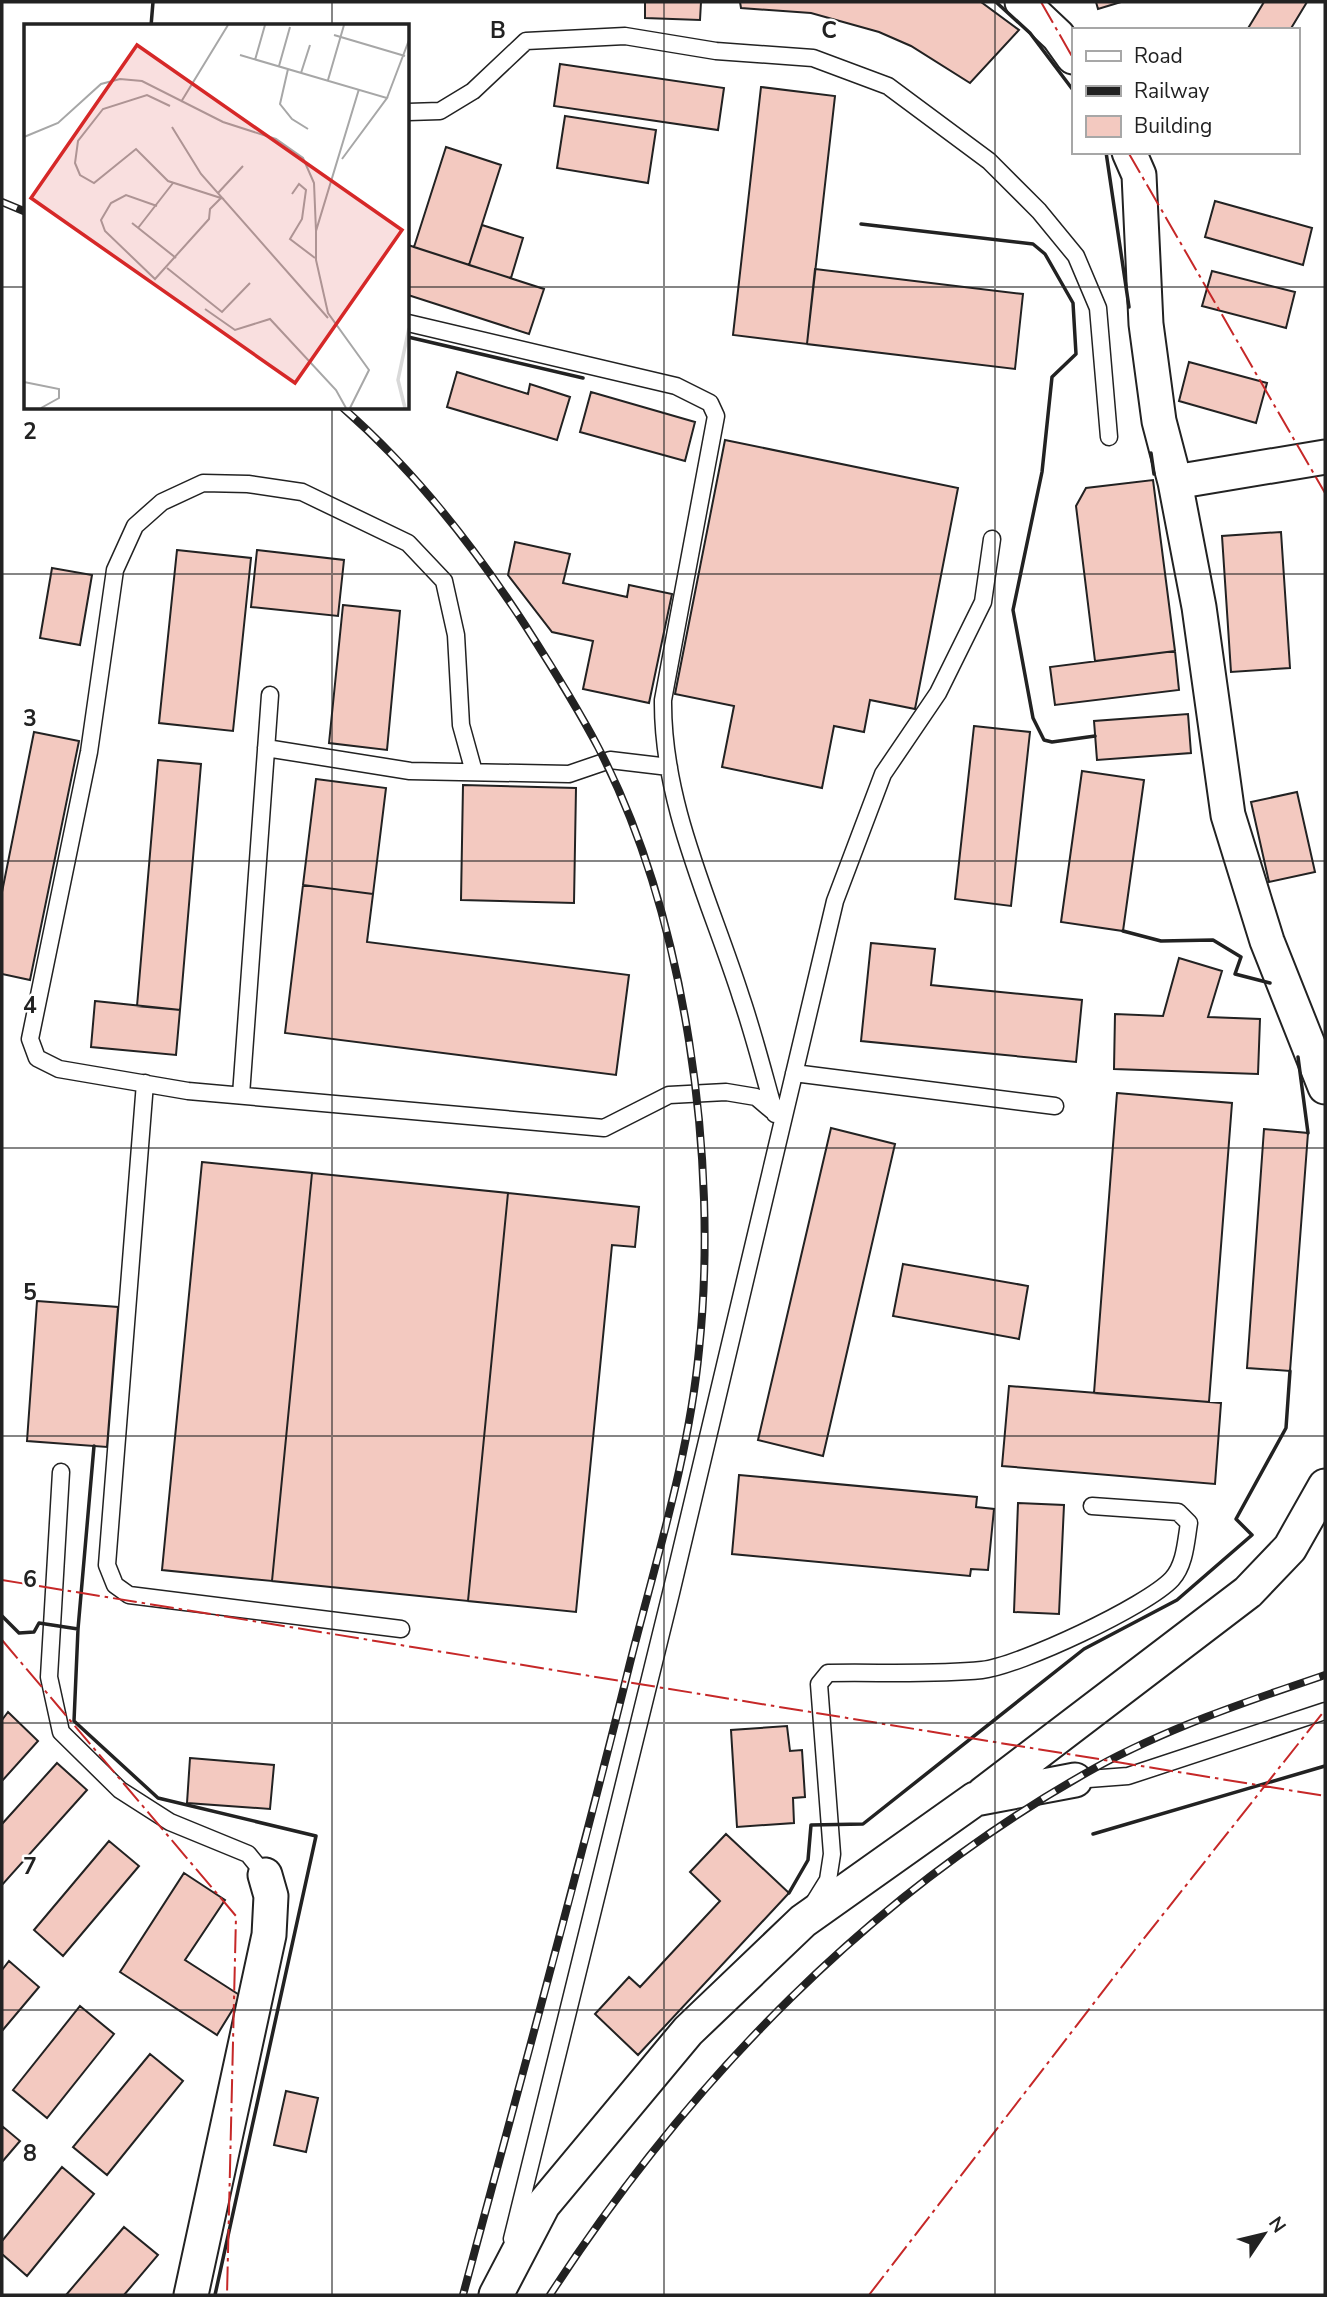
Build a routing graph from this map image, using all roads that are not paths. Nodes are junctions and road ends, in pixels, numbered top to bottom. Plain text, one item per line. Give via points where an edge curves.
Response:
1 (1022, 2) edge
2 (1072, 56) edge
3 (410, 112) edge
4 (1130, 154) edge
5 (410, 323) edge
6 (1109, 437) dead end
7 (1325, 457) edge
8 (1175, 482) junction
9 (992, 539) dead end
10 (270, 695) dead end
11 (266, 748) junction
12 (669, 767) junction
13 (474, 772) junction
14 (794, 1073) junction
15 (145, 1083) junction
16 (1325, 1087) edge
17 (240, 1095) junction
18 (1055, 1106) dead end
19 (775, 1113) junction
20 (780, 1132) junction
21 (61, 1472) dead end
22 (1325, 1486) edge
23 (1092, 1506) dead end
24 (401, 1629) dead end
25 (1325, 1711) edge
26 (1075, 1780) joint
27 (975, 1799) junction
28 (265, 1875) joint
29 (803, 1921) junction
30 (498, 2290) edge
31 (191, 2295) edge

1 - 2 street
3 - 6 lane via 440,111 473,91 526,41 625,36 716,51 813,58 888,86 989,161 1076,256 1098,309
4 - 8 street via 1139,175 1146,324 1159,421
5 - 12 lane via 676,386 710,403 716,416 663,700
7 - 8 street
8 - 16 street via 1199,607 1228,815 1267,941
9 - 14 lane via 982,602 938,693 883,774 840,889
10 - 11 lane
11 - 13 lane via 410,771
11 - 17 lane
12 - 13 lane via 610,760 569,774
12 - 19 lane via 682,829 742,998
13 - 15 lane via 461,724 456,635 444,581 408,543 302,492 248,484 204,483 162,502 135,526 115,570 89,752 30,1039 37,1058 60,1069
14 - 18 lane
14 - 20 lane
15 - 17 lane
15 - 24 lane via 107,1565 115,1584 129,1595
17 - 19 lane via 604,1128 669,1094 726,1092 756,1097
19 - 20 lane
20 - 30 lane
21 - 28 lane via 49,1678 61,1732 120,1790 170,1822 248,1854
22 - 27 street via 1290,1548 1248,1592
23 - 29 lane via 1178,1512 1189,1523 1185,1553 1174,1577 1143,1601 1051,1647 984,1670 828,1673 819,1684 832,1854 828,1880
25 - 26 lane via 1128,1776
26 - 27 street
27 - 29 street
28 - 31 street via 271,1896 269,1935
29 - 30 street via 688,2031 543,2205

